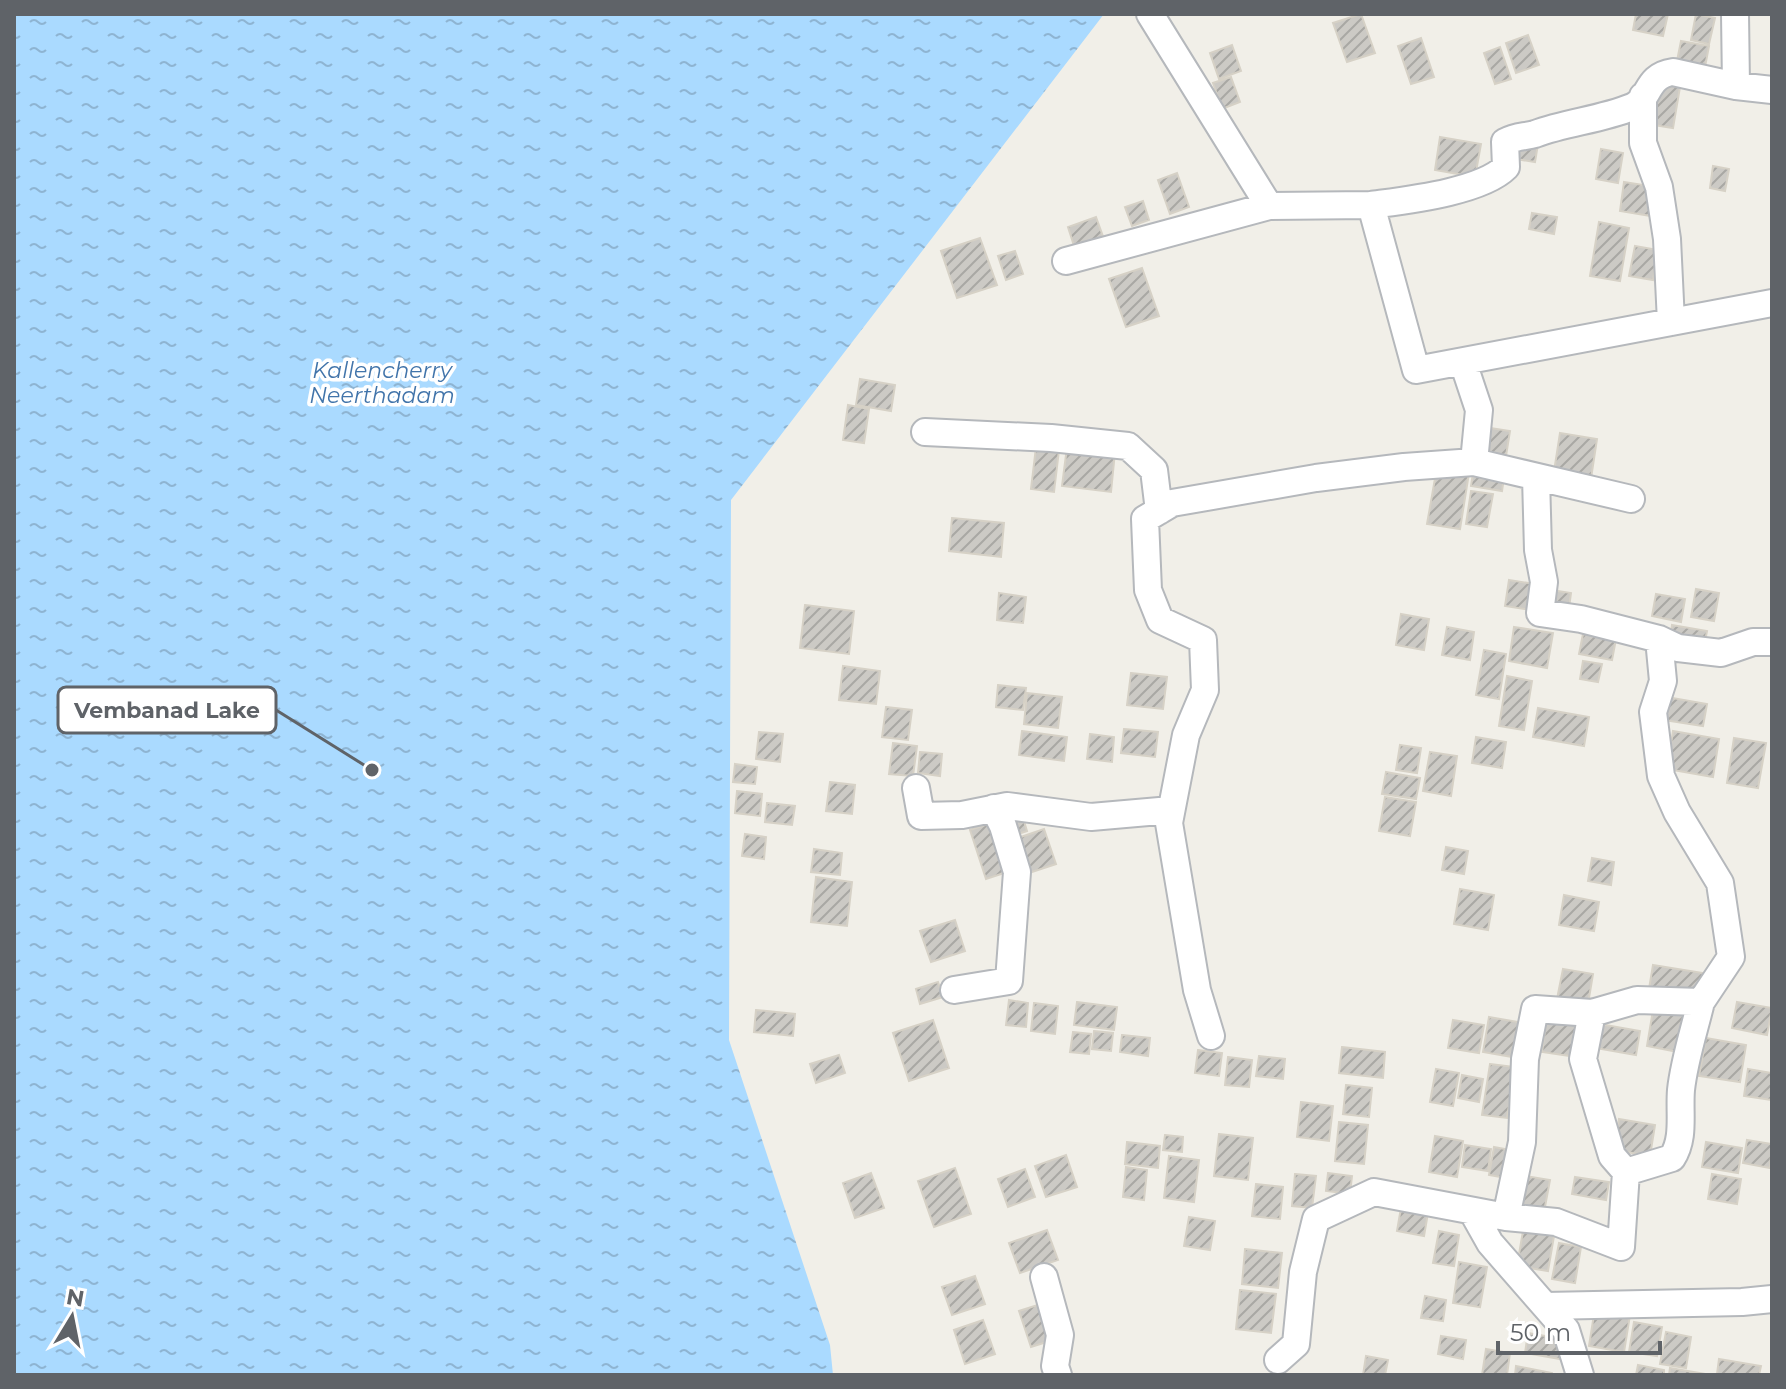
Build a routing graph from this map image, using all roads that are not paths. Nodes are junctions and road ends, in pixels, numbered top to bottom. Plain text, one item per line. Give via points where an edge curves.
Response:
1 (1150, 14) edge
2 (1735, 14) edge
3 (1736, 86) junction
4 (1772, 90) edge
5 (1643, 96) junction
6 (1371, 205) junction
7 (1269, 206) junction
8 (1066, 261) dead end
9 (1772, 303) edge
10 (1671, 322) junction
11 (1463, 362) junction
12 (925, 432) dead end
13 (1474, 462) junction
14 (1536, 477) junction
15 (1631, 499) dead end
16 (1159, 511) junction
17 (1659, 639) junction
18 (1772, 642) edge
19 (916, 788) dead end
20 (994, 808) junction
21 (1171, 810) junction
22 (954, 990) dead end
23 (1701, 1002) junction
24 (1592, 1013) junction
25 (1211, 1036) dead end
26 (1626, 1172) junction
27 (1472, 1211) junction
28 (1506, 1217) junction
29 (1044, 1277) dead end
30 (1772, 1299) edge
31 (1545, 1306) junction
32 (1278, 1360) dead end
33 (1058, 1375) edge
34 (1580, 1375) edge

1 - 7 street
2 - 3 street
3 - 4 street
3 - 5 street via 1673,72 1656,78
5 - 6 street via 1602,118 1515,136 1505,142 1506,167 1485,180 1428,197
5 - 10 street via 1643,143 1659,187 1667,239
6 - 7 street
6 - 11 street via 1416,370
7 - 8 street
9 - 10 street
10 - 11 street
11 - 13 street via 1479,410
12 - 16 street via 1128,446 1154,470
13 - 14 street
13 - 16 street via 1316,478 1172,503
14 - 15 street
14 - 17 street via 1544,582 1540,613
16 - 21 street via 1145,519 1148,590 1160,620 1203,640 1205,690 1186,735
17 - 18 street via 1678,648 1721,653 1753,642
17 - 23 street via 1663,681 1653,712 1661,776 1720,883 1731,957
19 - 20 street via 921,816
20 - 21 street via 1091,817
20 - 22 street via 1017,872 1009,981
21 - 25 street via 1197,990
23 - 24 street via 1637,1000
23 - 26 street via 1681,1087 1677,1150 1672,1158
24 - 26 street via 1583,1059 1612,1156
24 - 28 street via 1535,1009 1525,1059 1522,1142
26 - 28 street via 1621,1247 1556,1222
27 - 28 street
27 - 31 street via 1490,1243
27 - 32 street via 1374,1192 1316,1219 1303,1272 1296,1344
29 - 33 street via 1060,1335
30 - 31 street
31 - 34 street via 1566,1330

